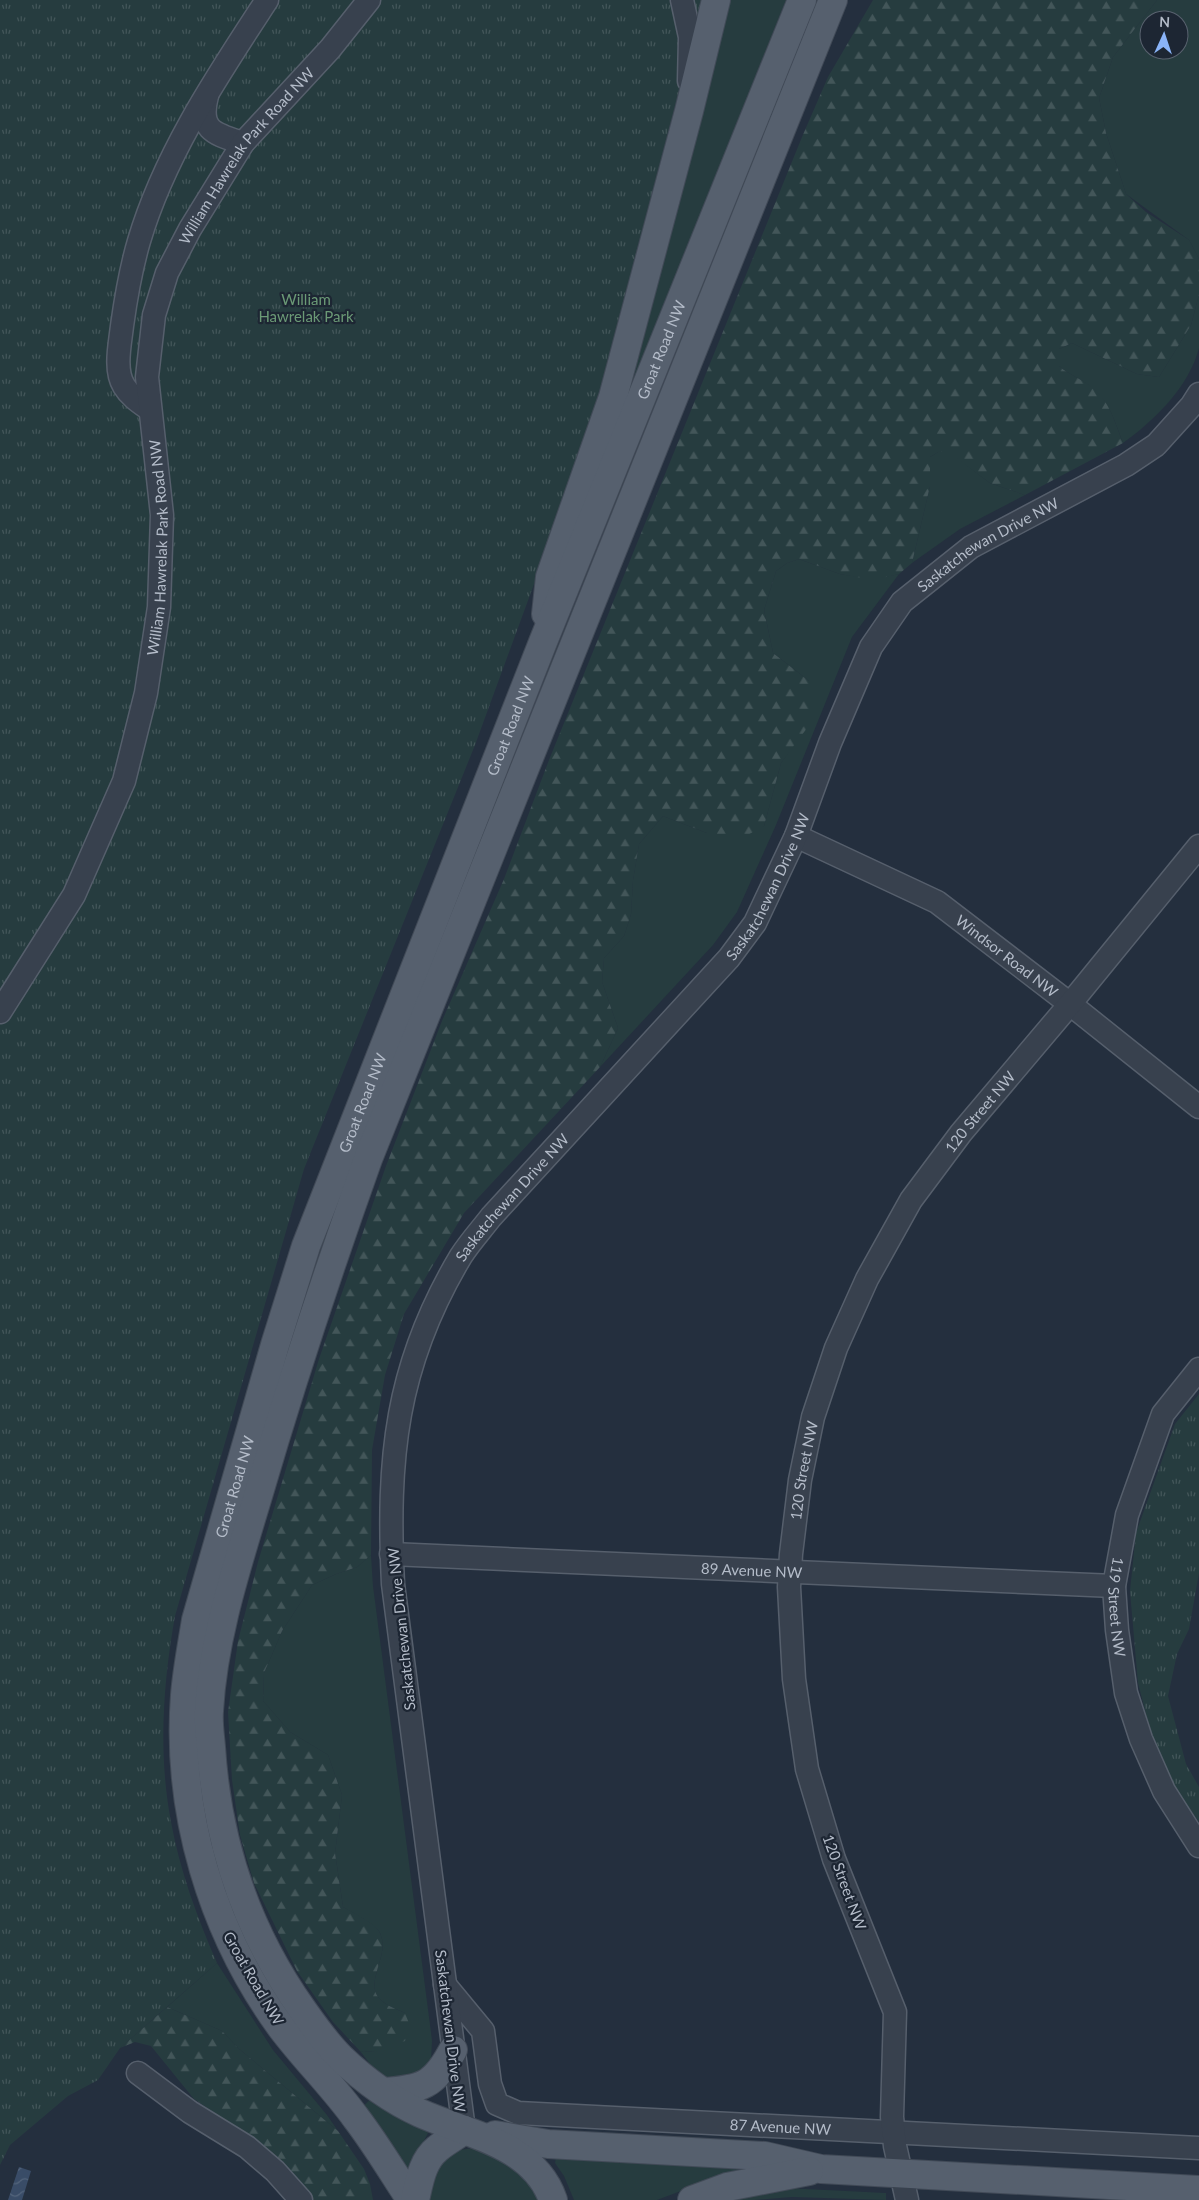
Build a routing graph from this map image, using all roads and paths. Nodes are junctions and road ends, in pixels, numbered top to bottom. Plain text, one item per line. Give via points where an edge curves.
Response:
1 (267, 0) edge
2 (369, 0) edge
3 (682, 0) edge
4 (716, 0) edge
5 (802, 0) edge
6 (833, 0) edge
7 (851, 0) edge
8 (806, 70) junction
9 (207, 95) junction
10 (689, 112) junction
11 (243, 143) junction
12 (1199, 394) edge
13 (149, 409) junction
14 (543, 642) junction
15 (796, 836) junction
16 (1199, 846) edge
17 (1070, 1004) junction
18 (0, 1012) edge
19 (1199, 1107) edge
20 (1199, 1369) edge
21 (391, 1554) junction
22 (790, 1571) junction
23 (1114, 1586) junction
24 (1199, 1846) edge
25 (445, 1985) junction
26 (453, 2050) junction
27 (138, 2073) dead end
28 (384, 2092) junction
29 (464, 2130) junction
30 (894, 2131) junction
31 (1199, 2148) edge
32 (821, 2169) junction
33 (901, 2173) junction
34 (1199, 2190) edge
35 (301, 2200) edge
36 (410, 2200) edge
37 (415, 2200) edge
38 (553, 2200) edge
39 (692, 2200) edge
40 (907, 2200) edge

1 - 9 street
2 - 11 street, William Hawrelak Park Road NW via 330,49
3 - 10 street via 690,37
4 - 10 main road
5 - 14 main road, Groat Road NW
6 - 8 main road, Groat Road NW
7 - 8 main road
8 - 28 main road, Groat Road NW via 368,1159 300,1353 219,1638 209,1711 213,1782 238,1890 282,1981 319,2034
9 - 11 street via 204,115 208,129 216,135
9 - 13 street via 158,189 139,240 126,295 119,350 120,371 123,385 132,397
10 - 14 main road via 613,398 550,577
11 - 13 street, William Hawrelak Park Road NW via 167,273 149,344
12 - 15 street, Saskatchewan Drive NW via 1156,445 1126,465 971,546 902,602 870,648
13 - 18 street, William Hawrelak Park Road NW via 162,515 159,607 152,662 124,781 74,895
14 - 36 main road, Groat Road NW via 306,1246 196,1620 185,1696 188,1790 198,1851 231,1944 281,2026 356,2117
15 - 17 street, Windsor Road NW via 937,902
15 - 21 street, Saskatchewan Drive NW via 755,923 729,958 491,1217 462,1255 430,1313 412,1360 400,1409 393,1454
16 - 17 street, 120 Street NW
17 - 19 street, Windsor Road NW
17 - 22 street, 120 Street NW via 961,1133 911,1200 867,1279 836,1348 813,1417 800,1480
20 - 23 street, 119 Street NW via 1163,1414 1127,1515
21 - 22 street, 89 Avenue NW
21 - 25 street, Saskatchewan Drive NW
22 - 23 street, 89 Avenue NW
22 - 30 street, 120 Street NW via 794,1680 807,1769 834,1859 895,2012
23 - 24 street, 119 Street NW via 1126,1693 1141,1739 1164,1791
25 - 26 street, Saskatchewan Drive NW
25 - 30 street, 87 Avenue NW via 483,2031 490,2084 497,2104 518,2113
26 - 28 main road via 443,2070 428,2083 414,2090
26 - 29 street, Saskatchewan Drive NW
27 - 35 street via 190,2112 247,2147
28 - 29 main road, Groat Road NW via 418,2112
29 - 32 main road, 87 Avenue NW via 548,2144 765,2156
29 - 37 main road via 436,2149 427,2161
29 - 38 main road, Saskatchewan Drive NW via 496,2142 521,2157 537,2172
30 - 31 street, 87 Avenue NW
30 - 33 street, 120 Street NW
32 - 33 main road, 87 Avenue NW
32 - 39 main road, 87 Avenue NW via 727,2187
33 - 34 main road, 87 Avenue NW
33 - 40 street, 120 Street NW

